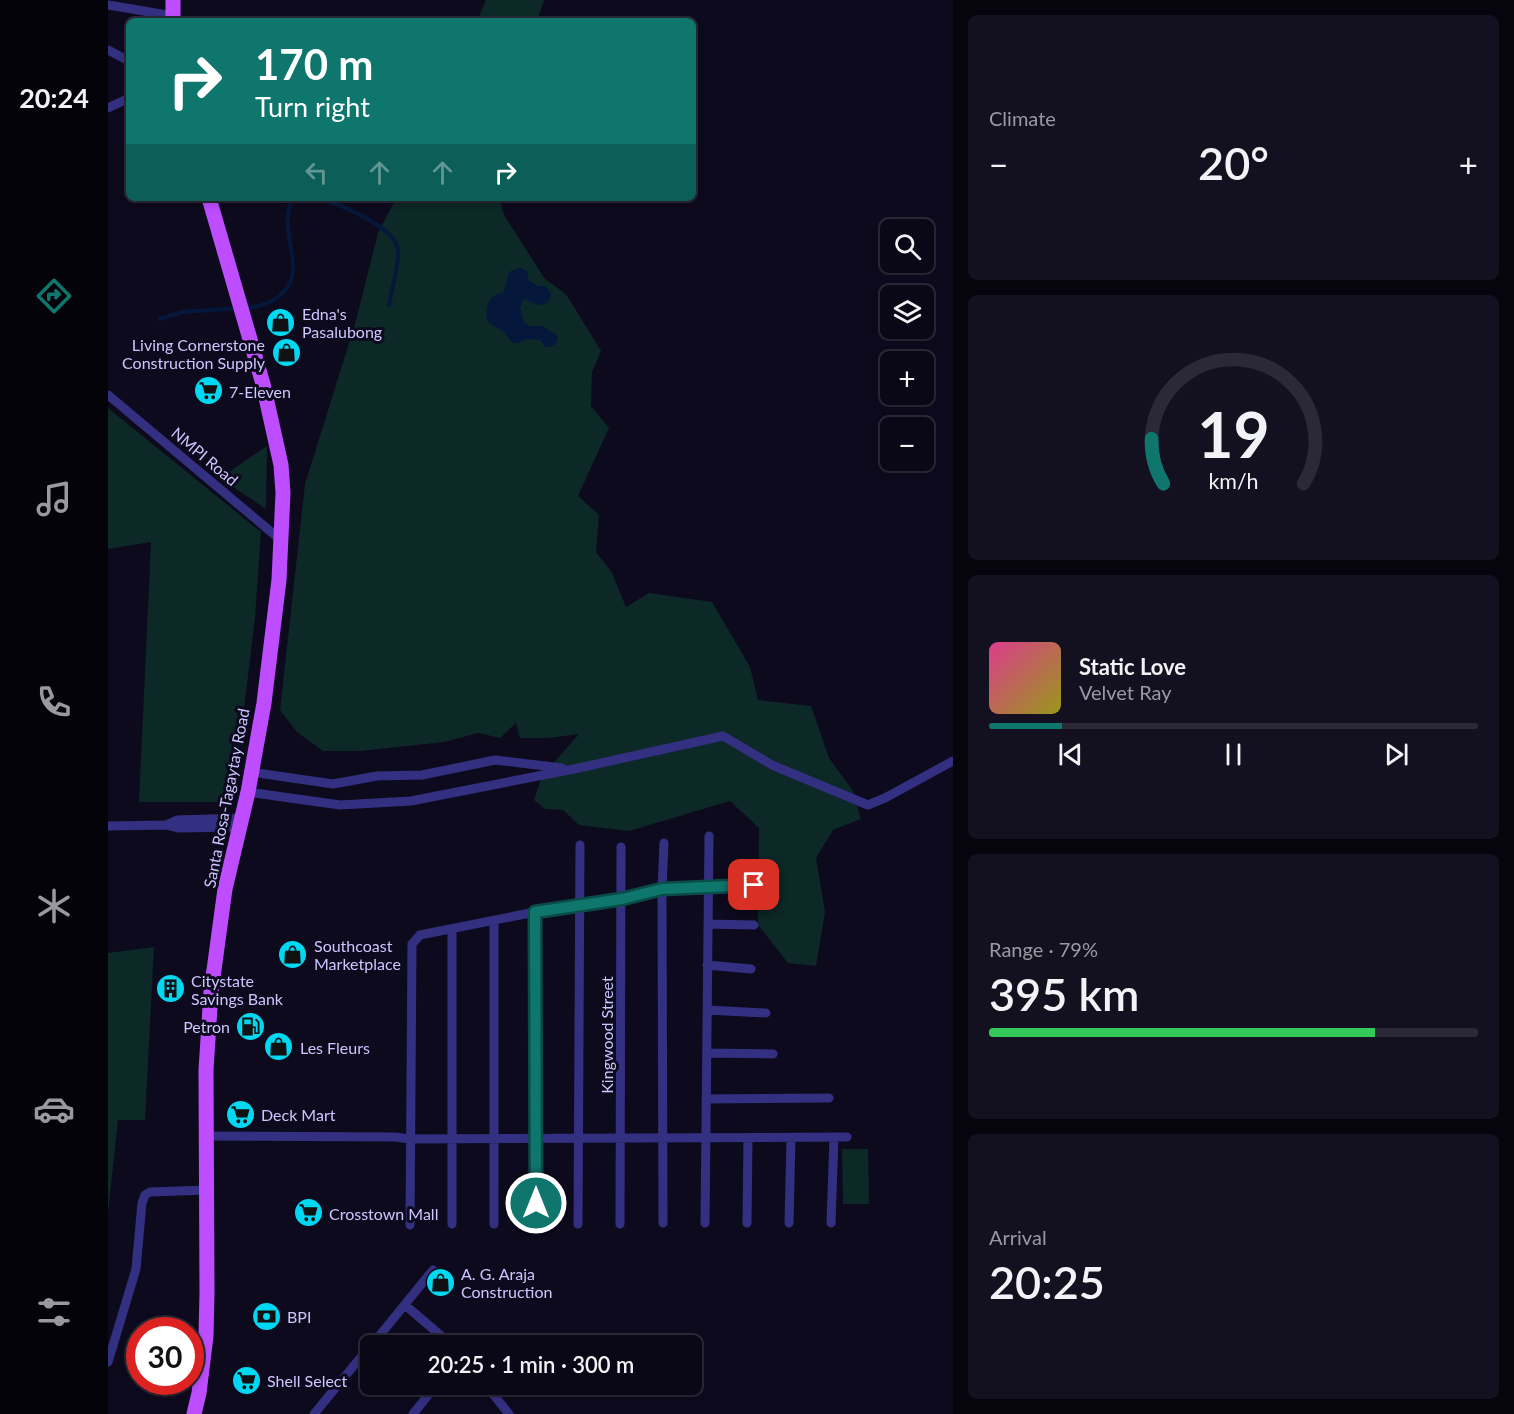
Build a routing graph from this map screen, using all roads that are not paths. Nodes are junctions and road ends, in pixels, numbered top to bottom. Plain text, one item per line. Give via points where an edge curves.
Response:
1 (173, 0) edge
2 (108, 6) edge
3 (168, 18) edge
4 (173, 18) edge
5 (108, 50) edge
6 (126, 59) edge
7 (126, 99) edge
8 (108, 108) edge
9 (210, 201) edge
10 (108, 394) edge
11 (282, 541) junction
12 (953, 761) edge
13 (574, 769) junction
14 (251, 772) junction
15 (248, 792) junction
16 (241, 822) junction
17 (108, 826) edge
18 (709, 836) dead end
19 (664, 843) dead end
20 (580, 845) dead end
21 (621, 847) dead end
22 (754, 885) dead end
23 (707, 886) junction
24 (662, 889) junction
25 (622, 899) junction
26 (578, 905) junction
27 (535, 912) junction
28 (494, 921) junction
29 (708, 924) junction
30 (754, 925) dead end
31 (452, 930) junction
32 (707, 965) junction
33 (752, 969) dead end
34 (707, 1010) junction
35 (766, 1013) dead end
36 (706, 1053) junction
37 (773, 1054) dead end
38 (829, 1098) dead end
39 (706, 1099) junction
40 (206, 1136) junction
41 (834, 1137) junction
42 (847, 1137) dead end
43 (621, 1138) junction
44 (663, 1138) junction
45 (706, 1138) junction
46 (748, 1138) junction
47 (791, 1138) junction
48 (410, 1139) junction
49 (453, 1139) junction
50 (495, 1139) junction
51 (537, 1139) junction
52 (579, 1139) junction
53 (207, 1190) junction
54 (831, 1222) dead end
55 (663, 1223) dead end
56 (705, 1223) dead end
57 (747, 1223) dead end
58 (789, 1223) dead end
59 (452, 1224) dead end
60 (494, 1224) dead end
61 (536, 1224) dead end
62 (578, 1224) dead end
63 (620, 1224) dead end
64 (410, 1225) dead end
65 (433, 1270) dead end
66 (405, 1305) junction
67 (380, 1335) edge
68 (440, 1335) edge
69 (360, 1359) edge
70 (108, 1362) edge
71 (428, 1395) edge
72 (494, 1395) edge
73 (194, 1414) edge
74 (314, 1414) edge
75 (413, 1414) edge
76 (509, 1414) edge

1 - 4 main road
2 - 3 street
5 - 6 street
7 - 8 street
9 - 11 main road, Santa Rosa-Tagaytay Road via 263,384 282,465
10 - 11 street, NMPI Road
11 - 14 main road, Santa Rosa-Tagaytay Road via 270,661
12 - 13 street via 868,805 772,765 723,736
13 - 14 street via 495,760 422,776 377,776 333,783
13 - 15 street via 411,801 340,804
14 - 15 main road, Santa Rosa-Tagaytay Road
15 - 16 main road, Santa Rosa-Tagaytay Road
16 - 17 street via 178,828
16 - 40 main road, Santa Rosa-Tagaytay Road via 225,889 214,967 206,1070
18 - 23 street
19 - 24 street
20 - 26 street
21 - 25 street, Kingwood Street
22 - 23 street
23 - 24 street
23 - 29 street
24 - 25 street
24 - 44 street
25 - 26 street
25 - 43 street, Kingwood Street
26 - 27 street
26 - 52 street
27 - 28 street
27 - 51 street
28 - 31 street
28 - 50 street
29 - 30 street
29 - 32 street
31 - 48 street via 420,935 412,944
31 - 49 street
32 - 33 street
32 - 34 street
34 - 35 street
34 - 36 street
36 - 37 street
36 - 39 street
38 - 39 street
39 - 45 street
40 - 48 street
40 - 53 main road, Santa Rosa-Tagaytay Road
41 - 42 street
41 - 47 street
41 - 54 street
43 - 44 street
43 - 52 street
43 - 63 street, Kingwood Street
44 - 45 street
44 - 55 street
45 - 46 street
45 - 56 street
46 - 47 street
46 - 57 street
47 - 58 street
48 - 49 street
48 - 64 street
49 - 50 street
49 - 59 street
50 - 51 street
50 - 60 street
51 - 52 street
51 - 61 street
52 - 62 street
53 - 70 street via 145,1195 136,1269
53 - 73 main road, Santa Rosa-Tagaytay Road via 206,1336
65 - 66 street
66 - 67 street
66 - 68 street
69 - 74 street
71 - 75 street
72 - 76 street

